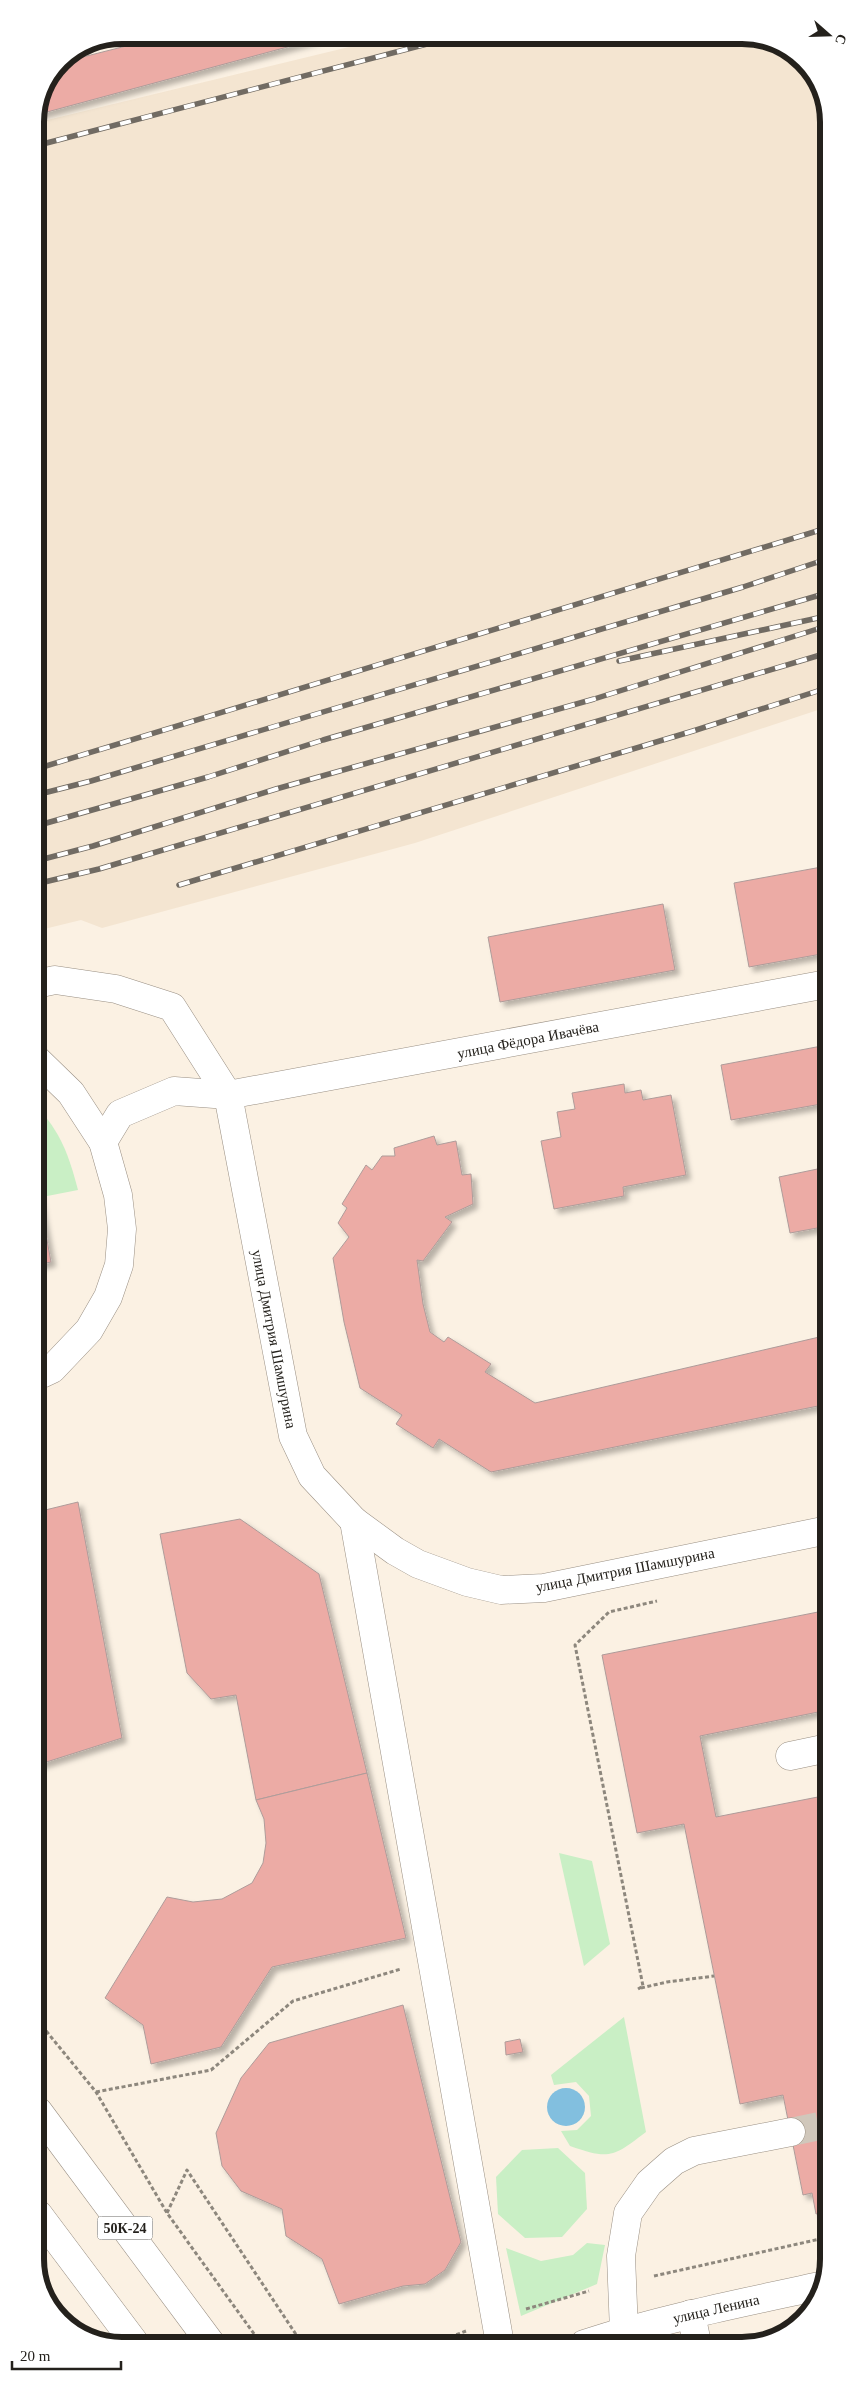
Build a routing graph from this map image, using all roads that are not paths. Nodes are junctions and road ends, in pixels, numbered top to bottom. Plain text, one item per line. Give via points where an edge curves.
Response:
1 (44, 982) edge
2 (820, 985) edge
3 (44, 1067) edge
4 (228, 1095) junction
5 (103, 1142) junction
6 (44, 1373) edge
7 (354, 1521) junction
8 (820, 1532) edge
9 (820, 1750) edge
10 (790, 1756) dead end
11 (44, 2120) edge
12 (791, 2132) tunnel mouth
13 (44, 2222) edge
14 (815, 2287) edge
15 (691, 2314) junction
16 (624, 2331) junction
17 (130, 2337) edge
18 (206, 2337) edge
19 (499, 2337) edge
20 (606, 2337) edge
21 (696, 2337) edge

1 - 4 street, улица Дмитрия Шамшурина via 55,980 116,989 172,1007
2 - 4 street, улица Фёдора Ивачёва
3 - 5 street via 71,1093
4 - 5 street, улица Фёдора Ивачёва via 174,1091 120,1114
4 - 7 street, улица Дмитрия Шамшурина via 293,1436 312,1476
5 - 6 street via 118,1195 122,1229 119,1265 108,1297 89,1330 52,1369
7 - 8 street, улица Дмитрия Шамшурина via 418,1564 467,1582 501,1590 544,1588
7 - 19 street
9 - 10 street
11 - 18 street, 50К-24
12 - 16 street via 694,2152 674,2161 649,2182 628,2213 621,2256
13 - 17 street
14 - 15 street, улица Ленина
15 - 16 street, улица Ленина
15 - 21 street
16 - 20 street, улица Ленина

